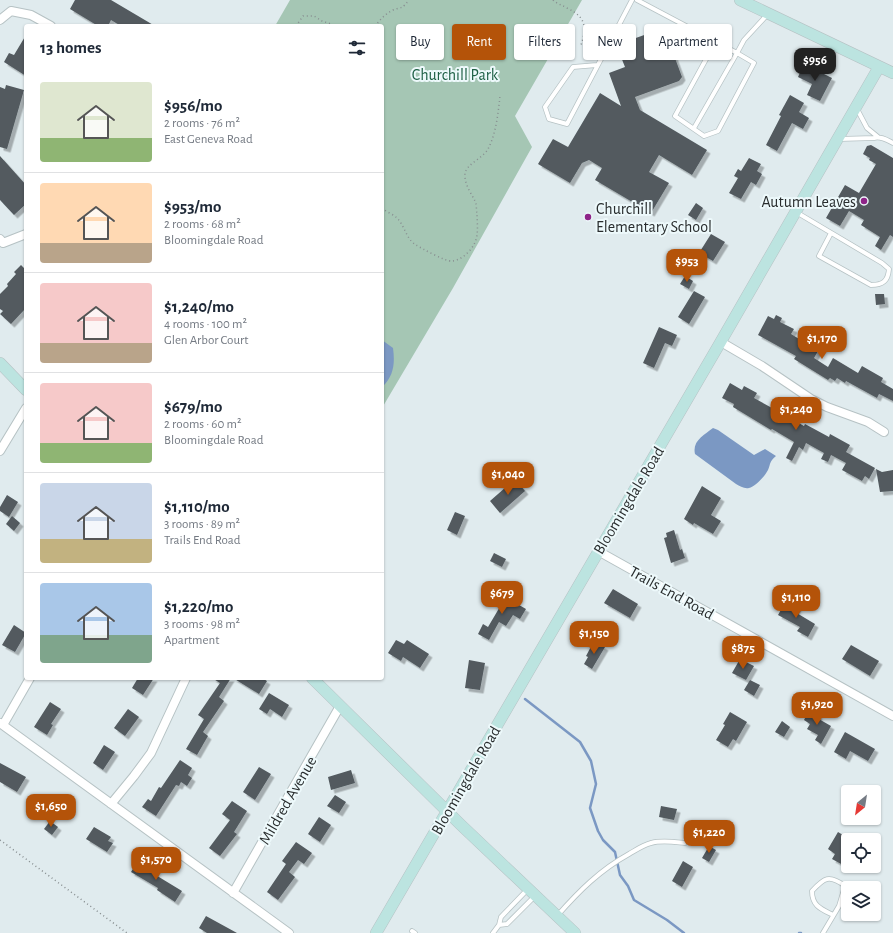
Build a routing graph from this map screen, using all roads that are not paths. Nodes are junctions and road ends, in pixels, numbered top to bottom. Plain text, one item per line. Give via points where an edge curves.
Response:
1 (632, 0) edge
2 (637, 0) edge
3 (740, 0) edge
4 (768, 14) junction
5 (0, 20) edge
6 (46, 24) edge
7 (683, 24) edge
8 (732, 49) edge
9 (737, 52) junction
10 (706, 60) edge
11 (597, 65) junction
12 (879, 67) junction
13 (893, 73) edge
14 (856, 108) junction
15 (694, 128) junction
16 (878, 137) junction
17 (838, 140) junction
18 (893, 144) edge
19 (796, 212) junction
20 (831, 233) junction
21 (24, 235) edge
22 (1, 243) edge
23 (721, 342) junction
24 (0, 363) edge
25 (24, 388) edge
26 (24, 411) edge
27 (884, 432) dead end
28 (0, 451) edge
29 (598, 551) junction
30 (29, 680) edge
31 (185, 680) edge
32 (314, 680) edge
33 (340, 706) junction
34 (893, 716) edge
35 (2, 724) edge
36 (111, 804) junction
37 (447, 811) junction
38 (685, 843) dead end
39 (233, 893) junction
40 (531, 893) junction
41 (833, 915) junction
42 (556, 916) junction
43 (499, 925) junction
44 (289, 933) edge
45 (376, 933) edge
46 (493, 933) edge
47 (575, 933) edge
48 (824, 933) edge

1 - 11 lane
2 - 7 lane
3 - 4 street
4 - 9 lane via 744,40
4 - 12 street
5 - 6 street via 11,11 27,13
8 - 9 lane
9 - 15 lane
9 - 15 lane via 754,63 718,131 704,136
10 - 15 lane via 675,116
11 - 11 lane via 567,124 549,119 545,107 573,66
12 - 13 street
12 - 14 street, Bloomingdale Road
14 - 16 lane via 867,128
14 - 17 street, Bloomingdale Road
16 - 17 lane
16 - 18 lane
17 - 19 street, Bloomingdale Road
19 - 20 lane
19 - 23 street, Bloomingdale Road
20 - 20 lane via 882,263 888,269 885,282 871,285 819,256
21 - 22 street
23 - 27 street via 811,399 868,422
23 - 29 street, Bloomingdale Road
24 - 25 street
26 - 28 street
29 - 34 street, Trails End Road
29 - 37 street, Bloomingdale Road
30 - 35 street
31 - 36 street via 151,753
32 - 33 street
33 - 37 street
33 - 39 street, Mildred Avenue
35 - 36 street
36 - 39 street
37 - 40 street
37 - 45 street, Bloomingdale Road
38 - 42 lane via 651,843 620,859 586,886
39 - 44 street
40 - 42 street
40 - 43 lane via 501,917
40 - 43 lane via 507,924
41 - 41 lane via 839,906 844,886 830,878 822,880 812,891 812,900 819,908
41 - 48 lane
42 - 47 street
43 - 46 lane

